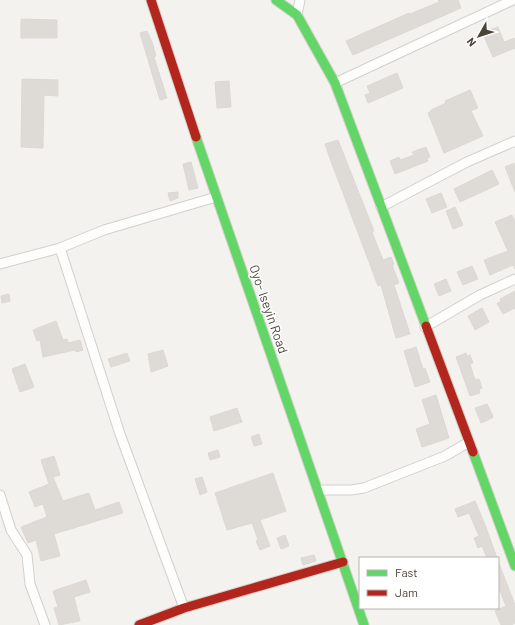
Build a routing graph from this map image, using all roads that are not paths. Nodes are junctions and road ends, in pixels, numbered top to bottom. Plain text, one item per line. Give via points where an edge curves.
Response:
1 (161, 0) edge
2 (276, 0) edge
3 (300, 0) edge
4 (513, 0) edge
5 (151, 1) edge
6 (297, 15) junction
7 (335, 83) junction
8 (515, 141) edge
9 (216, 197) junction
10 (381, 207) junction
11 (60, 248) junction
12 (0, 264) edge
13 (515, 279) edge
14 (425, 327) junction
15 (469, 442) junction
16 (318, 490) junction
17 (0, 495) edge
18 (343, 562) junction
19 (515, 566) edge
20 (184, 608) junction
21 (45, 625) edge
22 (139, 625) edge
23 (364, 625) edge

1 - 5 street
2 - 6 street
3 - 6 street
4 - 7 street
5 - 9 street, Oyo- Iseyin Road
6 - 7 street
7 - 10 street
8 - 10 street via 467,162
9 - 11 street via 104,230
9 - 16 street, Oyo- Iseyin Road
10 - 14 street
11 - 12 street
11 - 20 street via 120,434
13 - 14 street via 480,295
14 - 15 street
15 - 16 street via 445,456 364,488
15 - 19 street
16 - 18 street, Oyo- Iseyin Road
17 - 21 street via 11,530 27,555 30,584
18 - 20 street
18 - 23 street, Oyo- Iseyin Road
20 - 22 street

